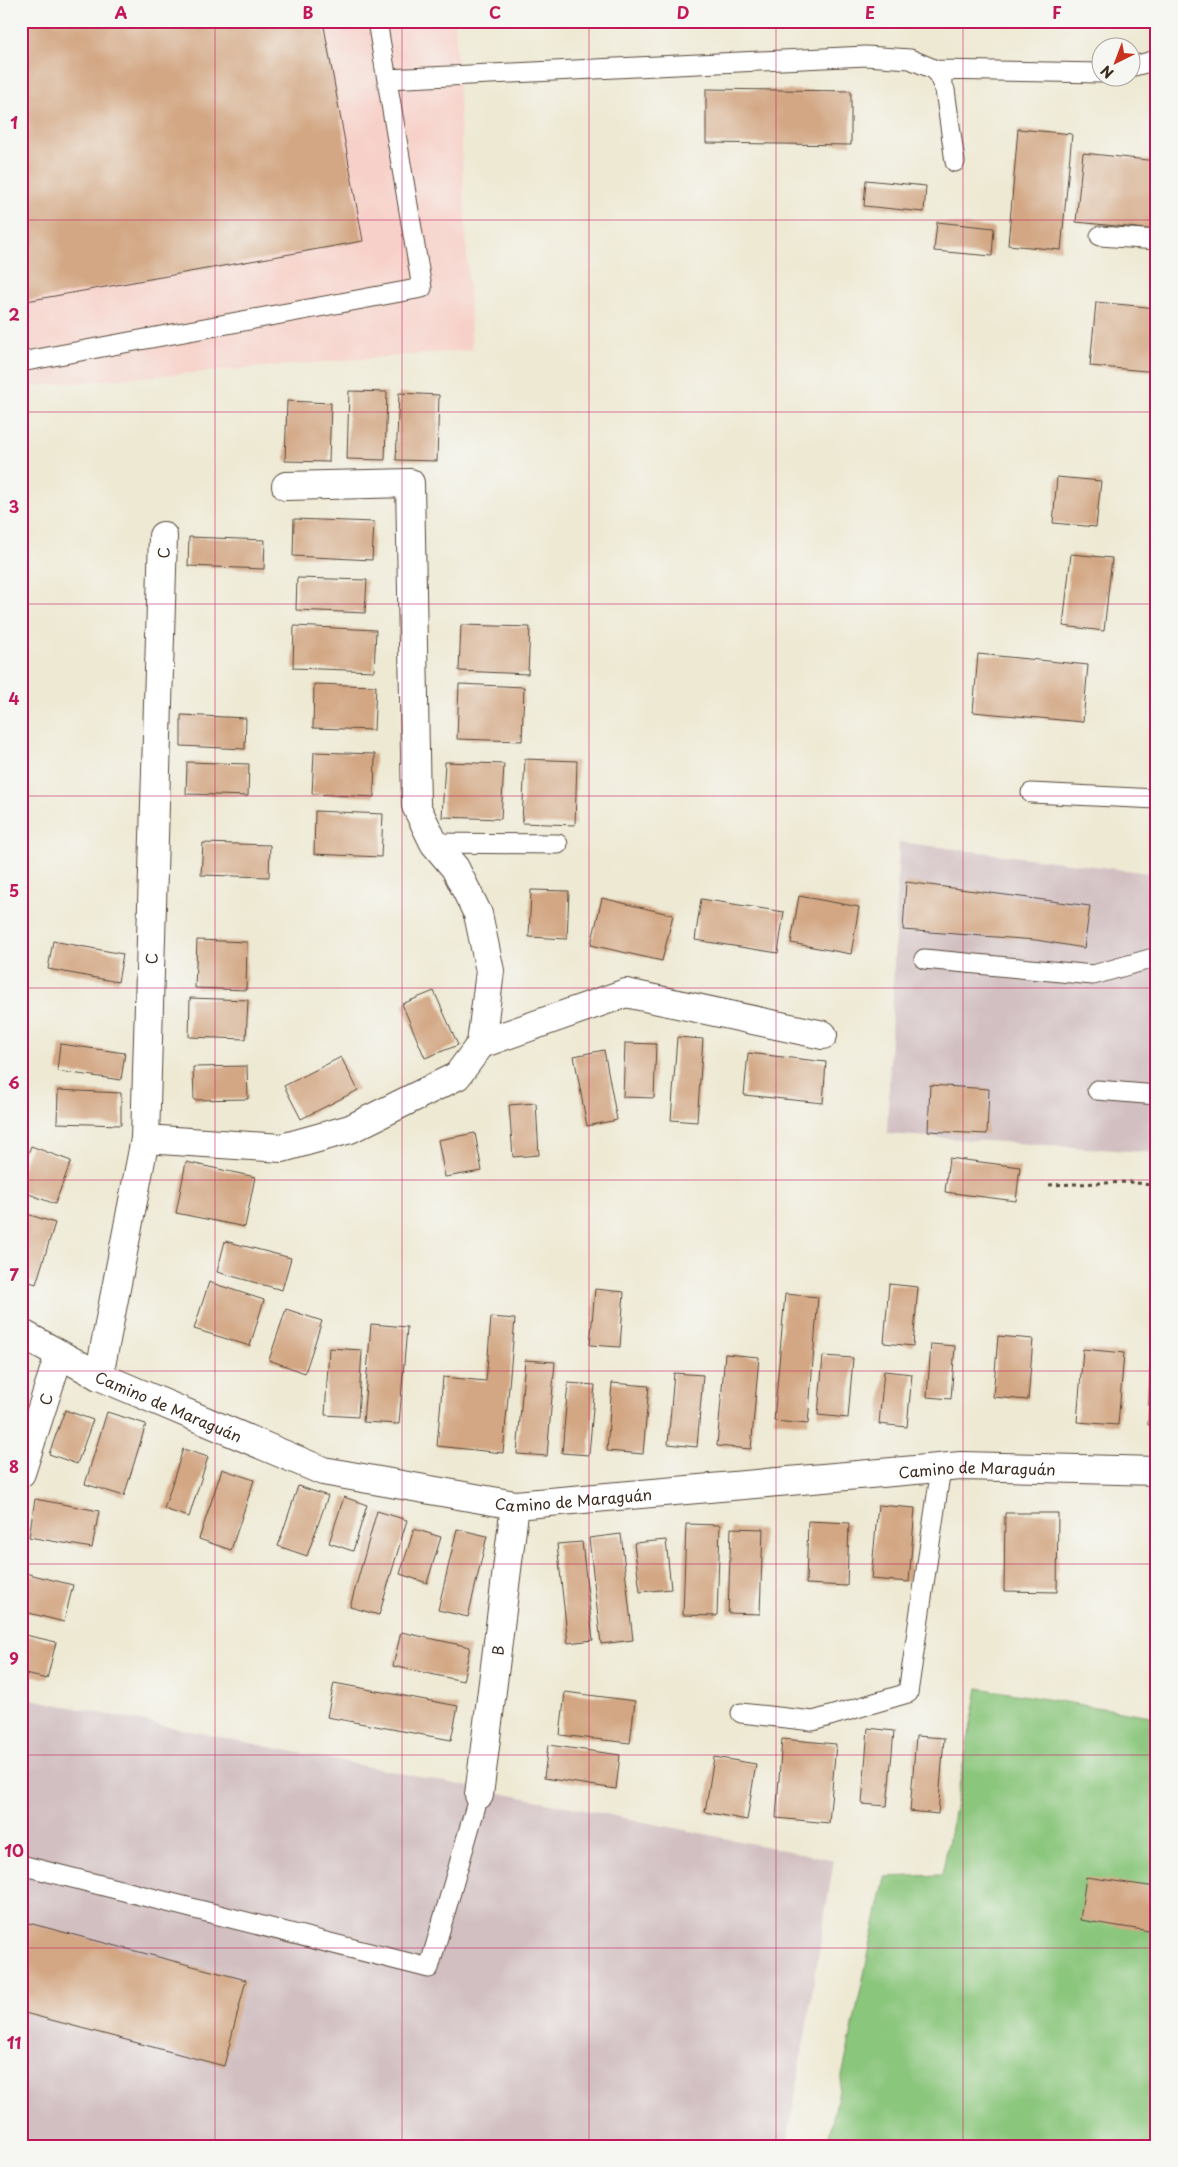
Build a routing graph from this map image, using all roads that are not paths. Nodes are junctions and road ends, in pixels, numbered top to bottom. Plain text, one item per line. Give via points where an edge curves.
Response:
1 (377, 21) edge
2 (1157, 60) edge
3 (1140, 64) edge
4 (936, 70) junction
5 (1090, 73) edge
6 (386, 78) junction
7 (955, 162) dead end
8 (1100, 236) dead end
9 (1157, 240) edge
10 (21, 362) edge
11 (286, 486) dead end
12 (163, 536) dead end
13 (1031, 793) dead end
14 (1157, 799) edge
15 (434, 843) junction
16 (558, 844) dead end
17 (1157, 957) edge
18 (924, 959) dead end
19 (823, 1035) dead end
20 (481, 1044) junction
21 (1097, 1090) dead end
22 (1157, 1095) edge
23 (144, 1139) junction
24 (21, 1333) edge
25 (59, 1355) junction
26 (99, 1376) junction
27 (941, 1468) junction
28 (1157, 1471) edge
29 (21, 1473) edge
30 (514, 1505) junction
31 (741, 1713) dead end
32 (479, 1795) joint
33 (21, 1865) edge

1 - 6 lane
2 - 3 lane
4 - 5 lane
4 - 6 lane via 910,59 866,56
4 - 7 lane via 946,90
6 - 10 lane via 422,288
8 - 9 lane
11 - 15 street via 410,483 416,806
12 - 23 street, C
13 - 14 lane
15 - 16 lane
15 - 20 street via 456,868 478,914 490,972
17 - 18 lane via 1093,975
19 - 20 street via 626,993
20 - 23 street via 457,1076 350,1129 282,1148
21 - 22 lane
23 - 26 street, C
24 - 25 street, Camino de Maraguán
25 - 26 street, Camino de Maraguán
25 - 29 street, C
26 - 30 street, Camino de Maraguán via 323,1470
27 - 28 street, Camino de Maraguán
27 - 30 street, Camino de Maraguán
27 - 31 lane via 908,1693 813,1720
30 - 32 street, B
32 - 33 lane via 429,1968

